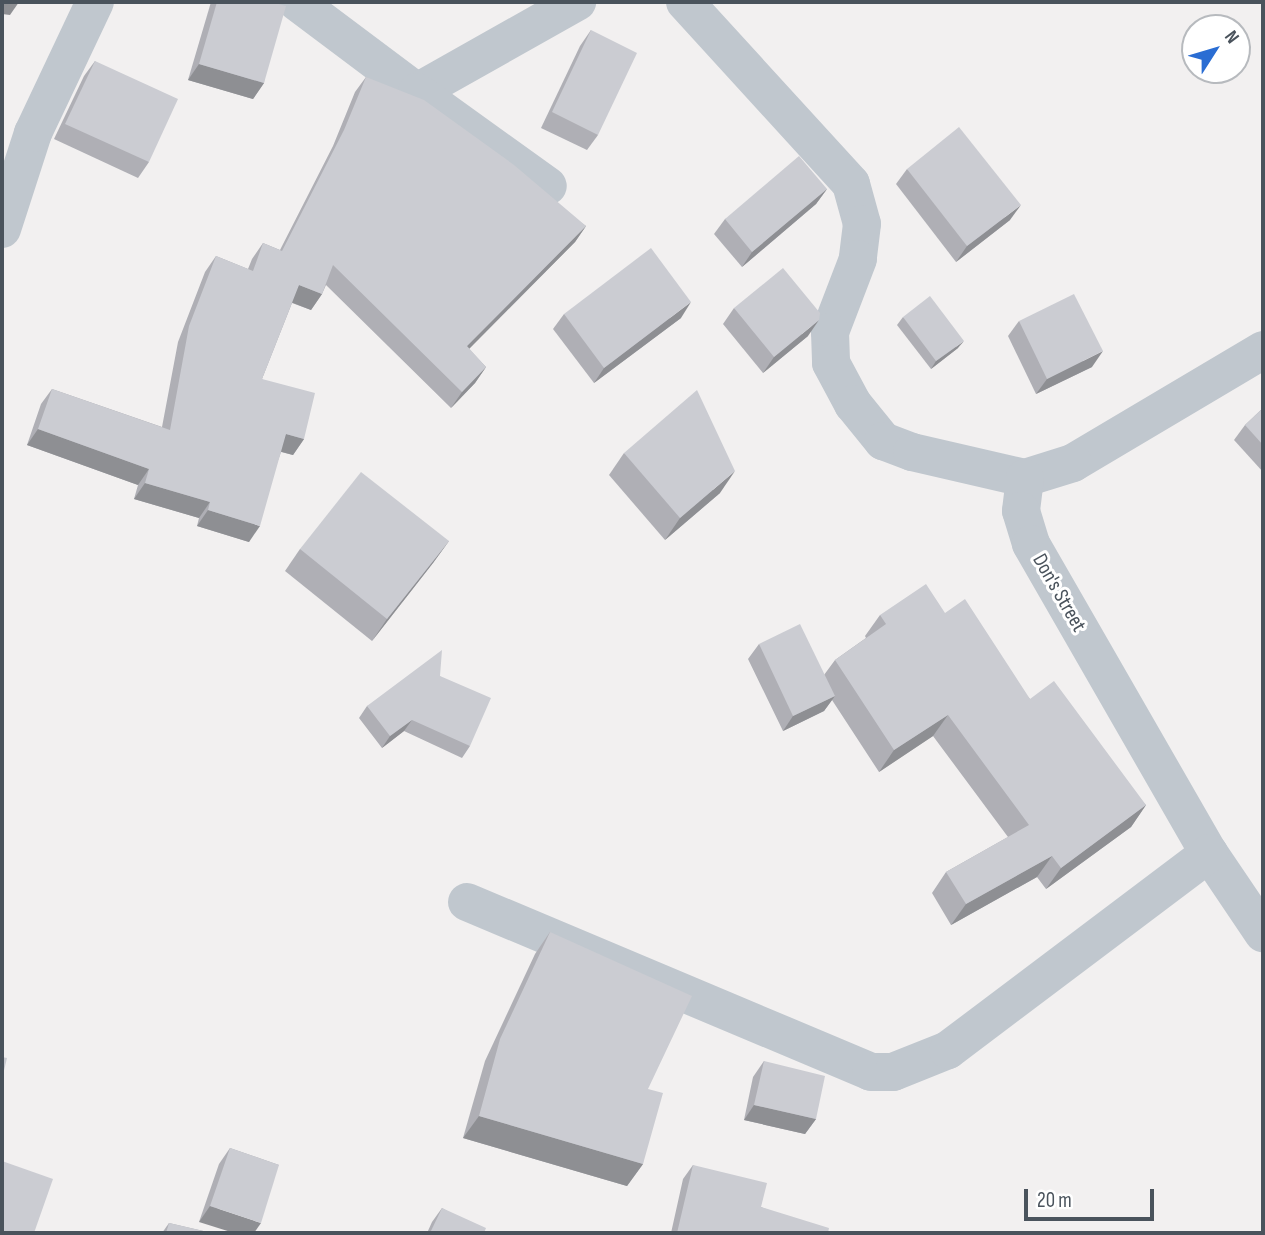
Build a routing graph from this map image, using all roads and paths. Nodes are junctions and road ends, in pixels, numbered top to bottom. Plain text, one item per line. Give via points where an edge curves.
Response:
1 (95, 2) edge
2 (298, 2) edge
3 (577, 2) edge
4 (685, 2) edge
5 (417, 92) junction
6 (548, 186) dead end
7 (2, 229) edge
8 (1263, 350) edge
9 (1025, 478) junction
10 (1209, 853) junction
11 (467, 902) dead end
12 (1263, 933) edge

1 - 7 street via 33,133
2 - 5 street
3 - 5 street
4 - 9 street via 851,184 862,224 858,259 830,332 831,363 853,404 883,441
5 - 6 street
8 - 9 street via 1073,463
9 - 10 street, Don's Street via 1021,510 1031,544
10 - 11 street via 948,1050 892,1072 871,1072
10 - 12 street, Don's Street

